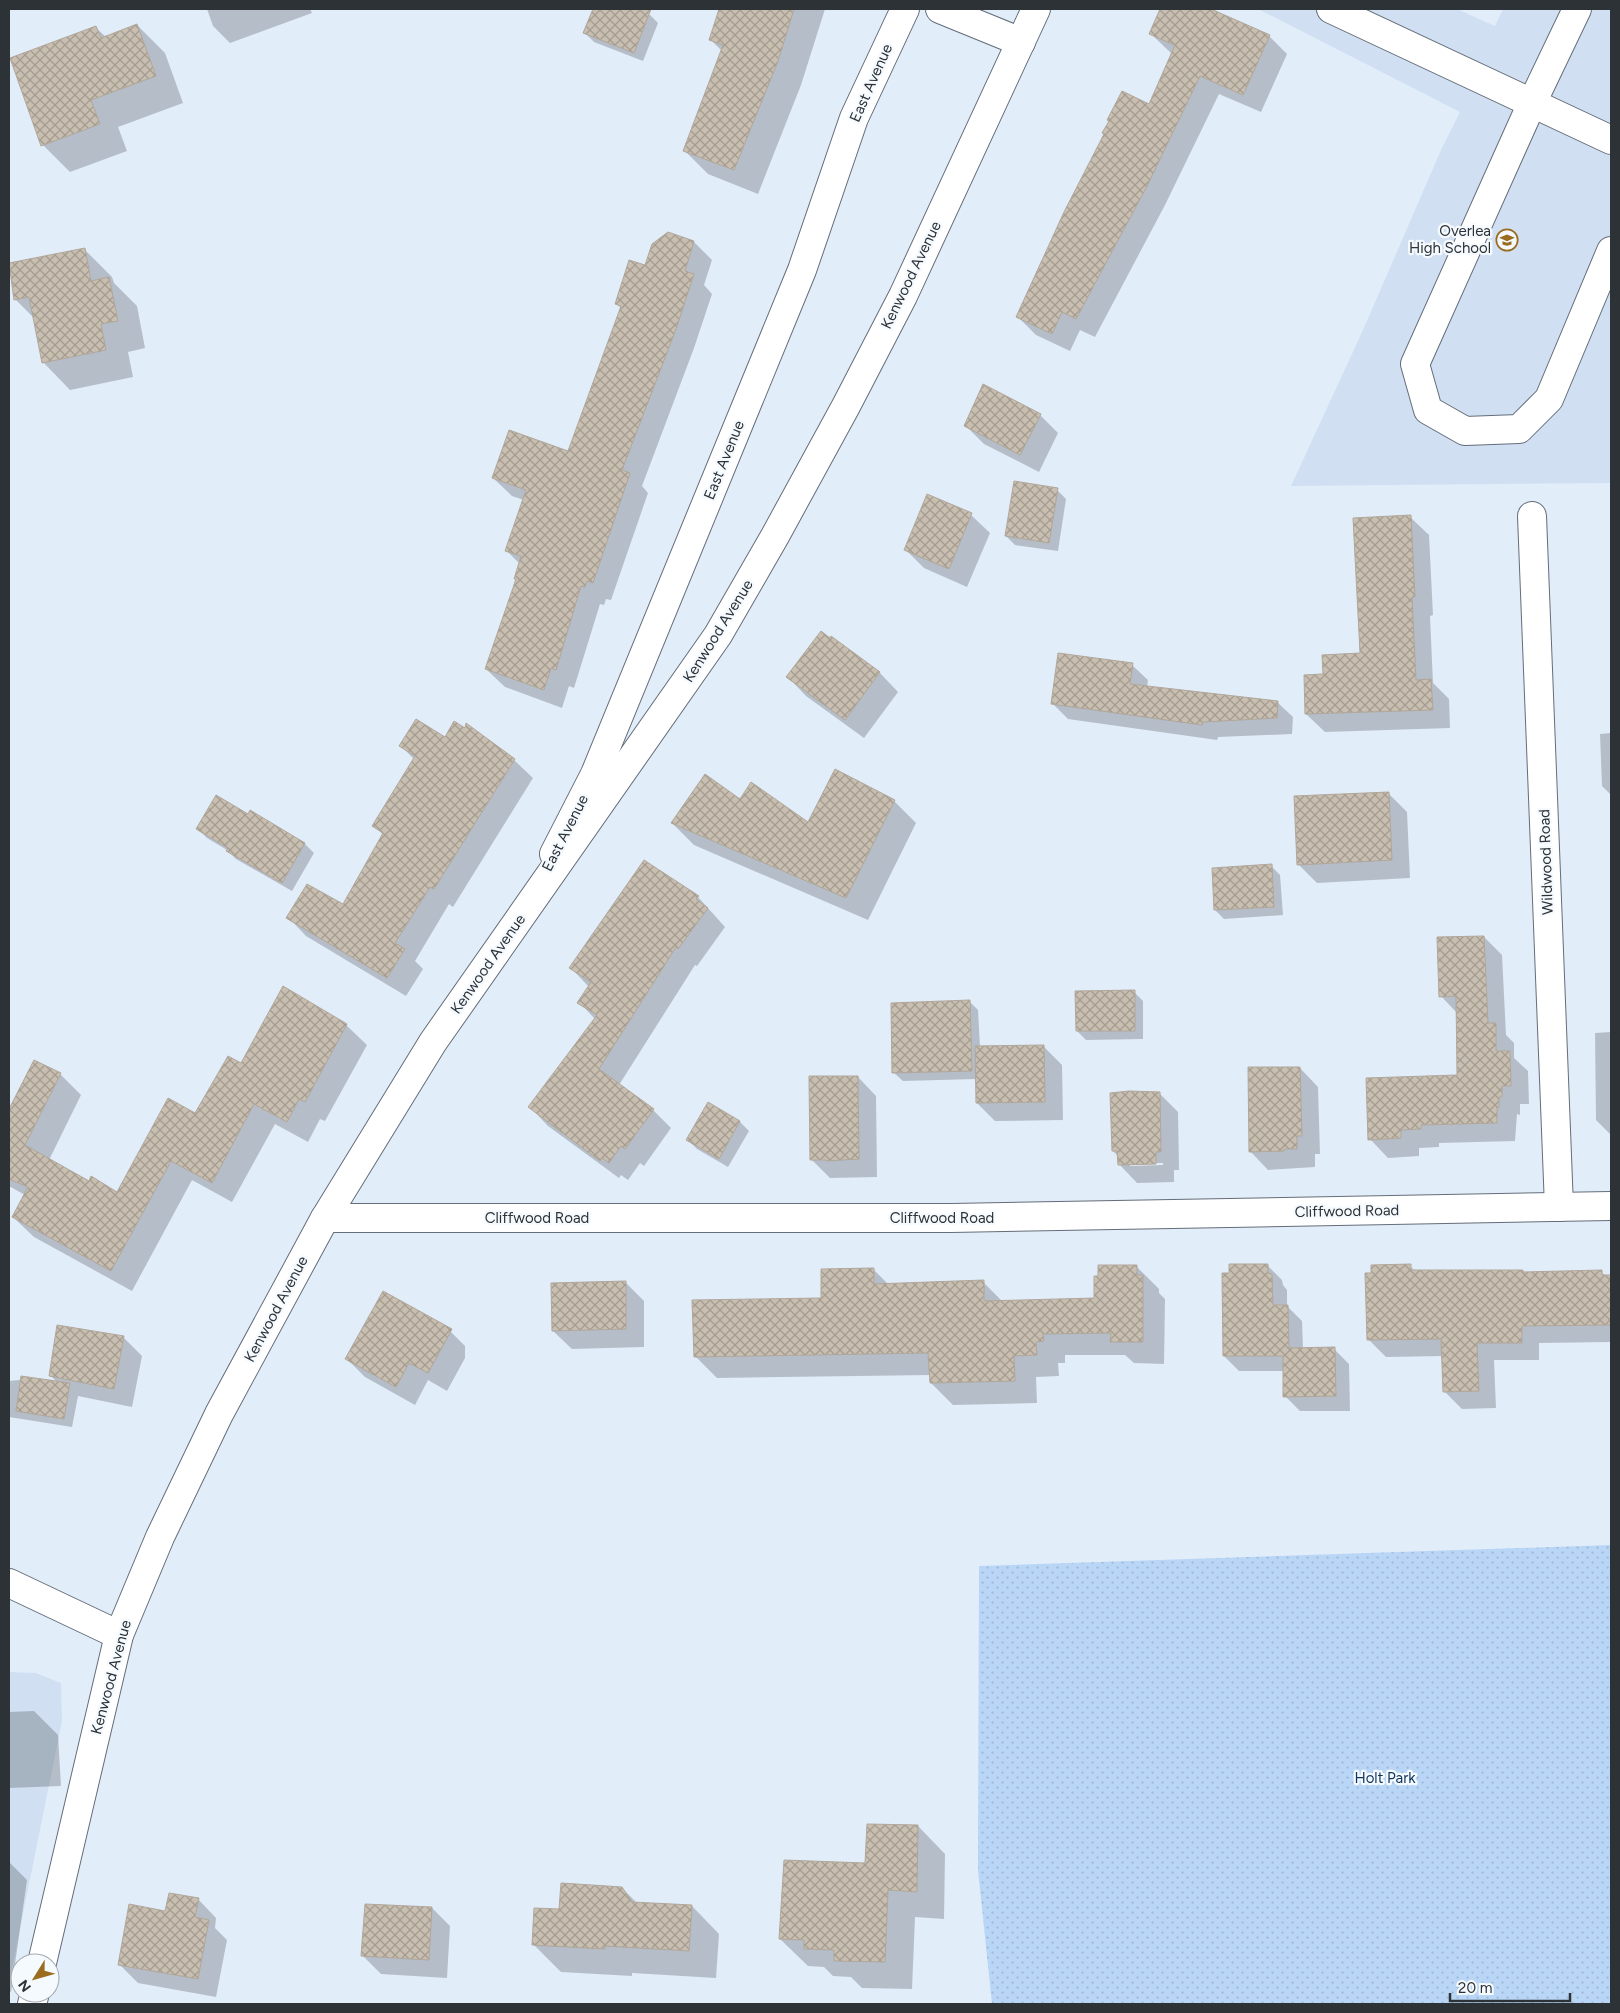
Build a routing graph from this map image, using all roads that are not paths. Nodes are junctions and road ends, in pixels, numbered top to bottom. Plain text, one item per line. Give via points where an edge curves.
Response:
1 (906, 9) edge
2 (940, 9) edge
3 (1036, 9) edge
4 (1331, 9) edge
5 (1576, 9) edge
6 (1021, 42) junction
7 (1532, 103) junction
8 (1611, 140) edge
9 (1611, 251) edge
10 (1532, 516) dead end
11 (528, 906) junction
12 (1611, 1206) edge
13 (1560, 1208) junction
14 (325, 1218) junction
15 (9, 1583) edge
16 (119, 1635) junction
17 (44, 1953) edge

1 - 11 street, East Avenue via 854,118 802,270 595,774
2 - 6 street
3 - 6 street, Kenwood Avenue
4 - 7 street
5 - 7 street
6 - 11 street, Kenwood Avenue via 903,296 775,536 718,635
7 - 8 street
7 - 9 street via 1415,364 1428,410 1465,431 1519,429 1549,399
10 - 13 street, Wildwood Road
11 - 14 street, Kenwood Avenue via 434,1042
12 - 13 street, Cliffwood Road
13 - 14 street, Cliffwood Road via 951,1218
14 - 16 street, Kenwood Avenue via 219,1414 160,1537
15 - 16 street
16 - 17 street, Kenwood Avenue

